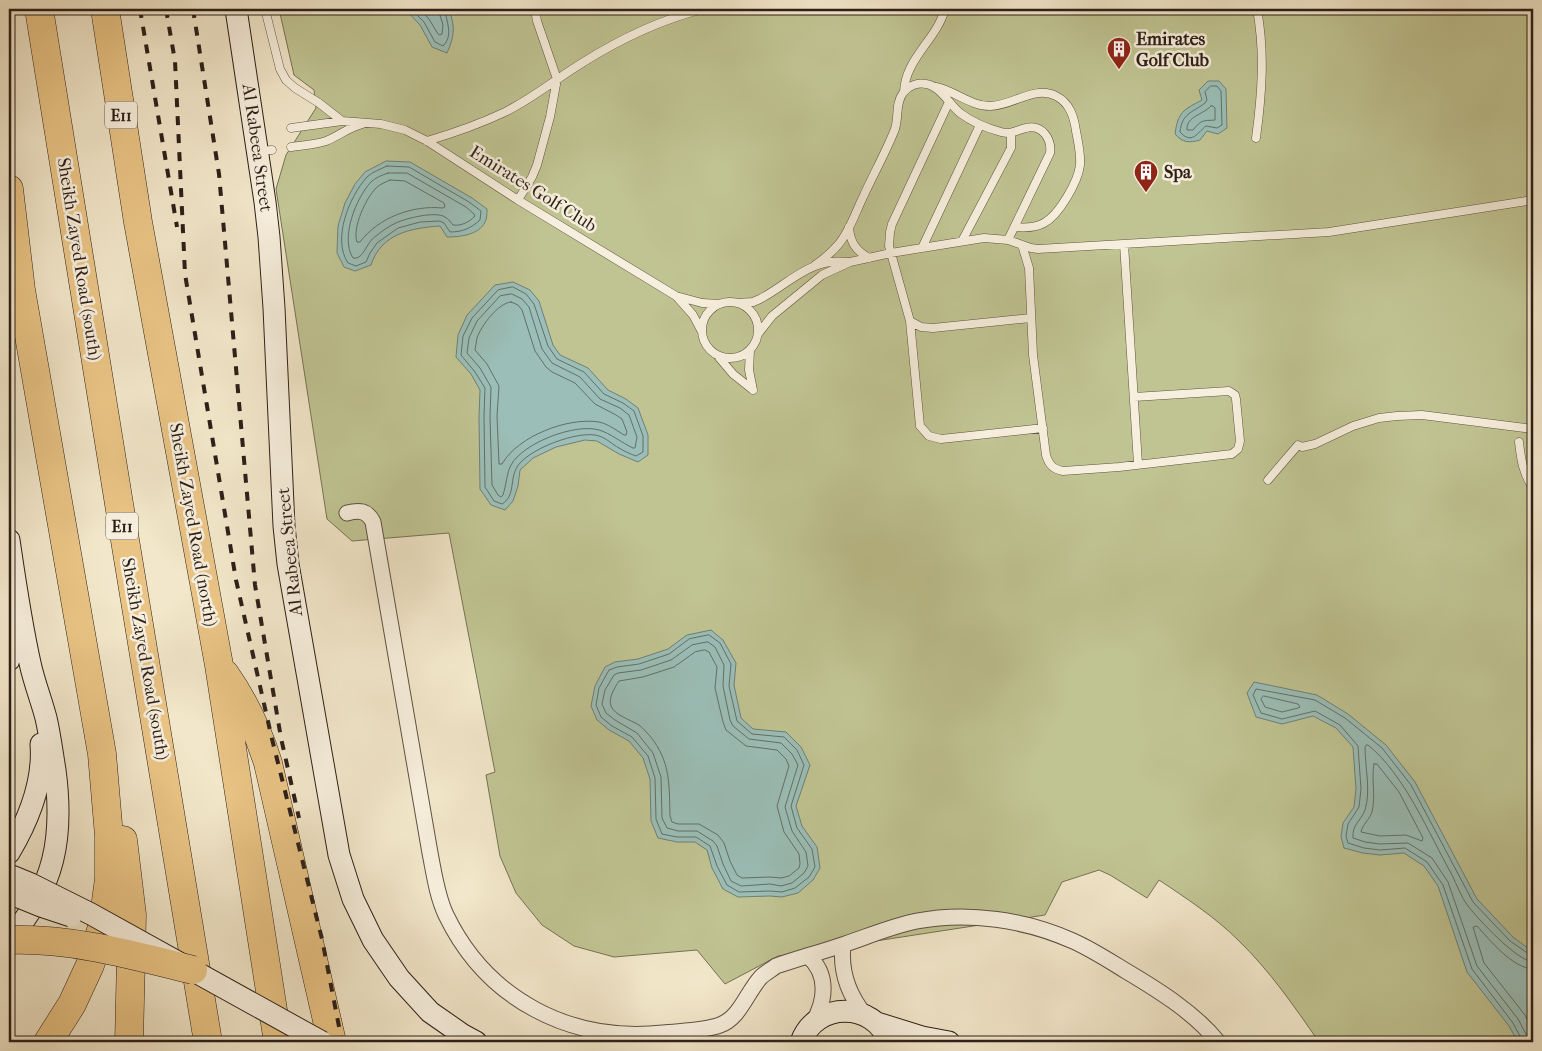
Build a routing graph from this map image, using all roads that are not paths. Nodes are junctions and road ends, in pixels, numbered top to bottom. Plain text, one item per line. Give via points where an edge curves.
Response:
1 (39, 9) edge
2 (105, 9) edge
3 (236, 9) edge
4 (265, 9) edge
5 (535, 9) edge
6 (703, 9) edge
7 (945, 9) edge
8 (1257, 9) edge
9 (557, 80) junction
10 (933, 86) junction
11 (904, 92) junction
12 (948, 102) junction
13 (342, 121) junction
14 (368, 124) junction
15 (980, 125) junction
16 (291, 128) dead end
17 (1011, 133) junction
18 (1256, 138) dead end
19 (427, 141) junction
20 (291, 146) dead end
21 (9, 189) edge
22 (518, 200) junction
23 (1533, 200) edge
24 (849, 226) junction
25 (1015, 227) junction
26 (1008, 240) junction
27 (962, 241) junction
28 (1124, 244) junction
29 (1022, 245) junction
30 (922, 248) junction
31 (890, 253) junction
32 (869, 258) junction
33 (9, 259) edge
34 (850, 262) junction
35 (815, 264) junction
36 (21, 290) junction
37 (676, 296) junction
38 (738, 303) junction
39 (720, 304) junction
40 (1031, 318) junction
41 (910, 321) junction
42 (702, 334) junction
43 (758, 334) junction
44 (750, 350) junction
45 (717, 355) junction
46 (1134, 397) junction
47 (1043, 428) junction
48 (1533, 429) edge
49 (1520, 442) dead end
50 (1138, 464) junction
51 (1268, 480) dead end
52 (1533, 488) edge
53 (348, 513) dead end
54 (10, 548) edge
55 (9, 660) edge
56 (219, 665) junction
57 (37, 691) junction
58 (102, 754) junction
59 (9, 853) edge
60 (9, 875) edge
61 (9, 893) edge
62 (112, 926) junction
63 (9, 939) edge
64 (843, 945) junction
65 (808, 956) junction
66 (192, 970) junction
67 (846, 984) junction
68 (823, 988) junction
69 (430, 1012) junction
70 (871, 1019) junction
71 (803, 1036) edge
72 (48, 1042) edge
73 (129, 1042) edge
74 (208, 1042) edge
75 (278, 1042) edge
76 (322, 1042) edge
77 (332, 1042) edge
78 (458, 1042) edge
79 (476, 1042) edge
80 (889, 1042) edge
81 (949, 1042) edge
82 (1218, 1042) edge

1 - 74 highway, Sheikh Zayed Road (south) / E11
2 - 56 highway, Sheikh Zayed Road (north) / E11 via 138,222
3 - 69 main road, Al Rabeea Street via 262,142 288,564 339,855 353,899 373,940 399,978
4 - 13 lane via 280,69 286,80
5 - 9 lane
6 - 9 lane via 636,33
7 - 11 lane via 906,74
8 - 18 lane via 1263,68
9 - 19 lane via 481,123
9 - 22 lane via 537,164
10 - 11 lane via 918,84
10 - 12 lane
10 - 25 lane via 973,103 992,106 1034,93 1045,93 1056,95 1071,110 1080,155 1079,171 1073,186 1058,211 1044,223 1028,228
11 - 24 lane via 899,99 895,129
12 - 15 lane via 959,113
12 - 31 lane via 892,224
13 - 14 lane, Emirates Golf Club
13 - 16 lane, Emirates Golf Club
14 - 19 lane, Emirates Golf Club via 393,126
14 - 20 lane, Emirates Golf Club via 350,128 318,143
15 - 17 lane
15 - 30 lane
17 - 25 lane via 1024,128 1039,129 1045,133 1051,146
17 - 27 lane via 1011,148
19 - 22 lane, Emirates Golf Club
21 - 36 highway
22 - 37 lane, Emirates Golf Club
23 - 28 lane via 1329,232
24 - 32 lane via 856,248
24 - 35 lane via 835,248
25 - 26 lane
26 - 27 lane via 984,238
26 - 29 lane
27 - 30 lane
28 - 29 lane via 1038,249
28 - 46 lane
29 - 40 lane via 1029,268
30 - 31 lane
31 - 32 lane
31 - 41 lane
32 - 34 lane
33 - 36 highway
34 - 35 lane
34 - 43 lane via 822,275 772,316
35 - 38 lane via 760,299
36 - 58 highway
37 - 39 lane
37 - 42 lane via 693,315
38 - 39 lane
38 - 43 lane via 751,312
39 - 42 lane via 707,316
40 - 41 lane via 933,328 921,327
40 - 47 lane
41 - 47 lane via 920,426 928,436 941,439
42 - 45 lane via 710,350
43 - 44 lane
44 - 45 lane via 734,358
44 - 45 lane via 753,390
46 - 50 lane
46 - 50 lane via 1229,391 1236,399 1240,441 1232,454
47 - 50 lane via 1048,462 1057,470 1091,470
48 - 51 lane via 1422,415 1379,418 1314,444 1298,445
49 - 52 lane via 1525,474
53 - 65 street via 362,512 373,522 436,884 445,913 480,966 502,988 555,1020 585,1029 616,1034 711,1028 733,1016 768,971
54 - 55 main road via 12,638
54 - 57 main road
56 - 75 highway, Sheikh Zayed Road (north) / E11
56 - 77 highway via 253,722 268,763
57 - 59 main road via 41,767 26,822
57 - 63 main road via 49,732 57,788 57,838 44,887
58 - 72 highway via 110,858 103,923 82,985
58 - 73 highway via 116,798 130,890
60 - 62 main road, bridge
61 - 62 main road, bridge via 64,914
62 - 66 main road, bridge
63 - 66 highway, bridge via 99,948
64 - 65 street
64 - 67 street via 842,965
64 - 82 street via 918,921 949,917 1004,921 1043,930 1072,941 1164,994
65 - 68 street via 820,970
66 - 76 main road, bridge
67 - 68 street
67 - 70 street via 854,1000
68 - 71 street via 821,1007
69 - 78 main road
69 - 79 main road, Al Rabeea Street
70 - 71 main road via 851,1011 837,1011 824,1016
70 - 80 main road via 886,1034
70 - 81 main road via 907,1033

